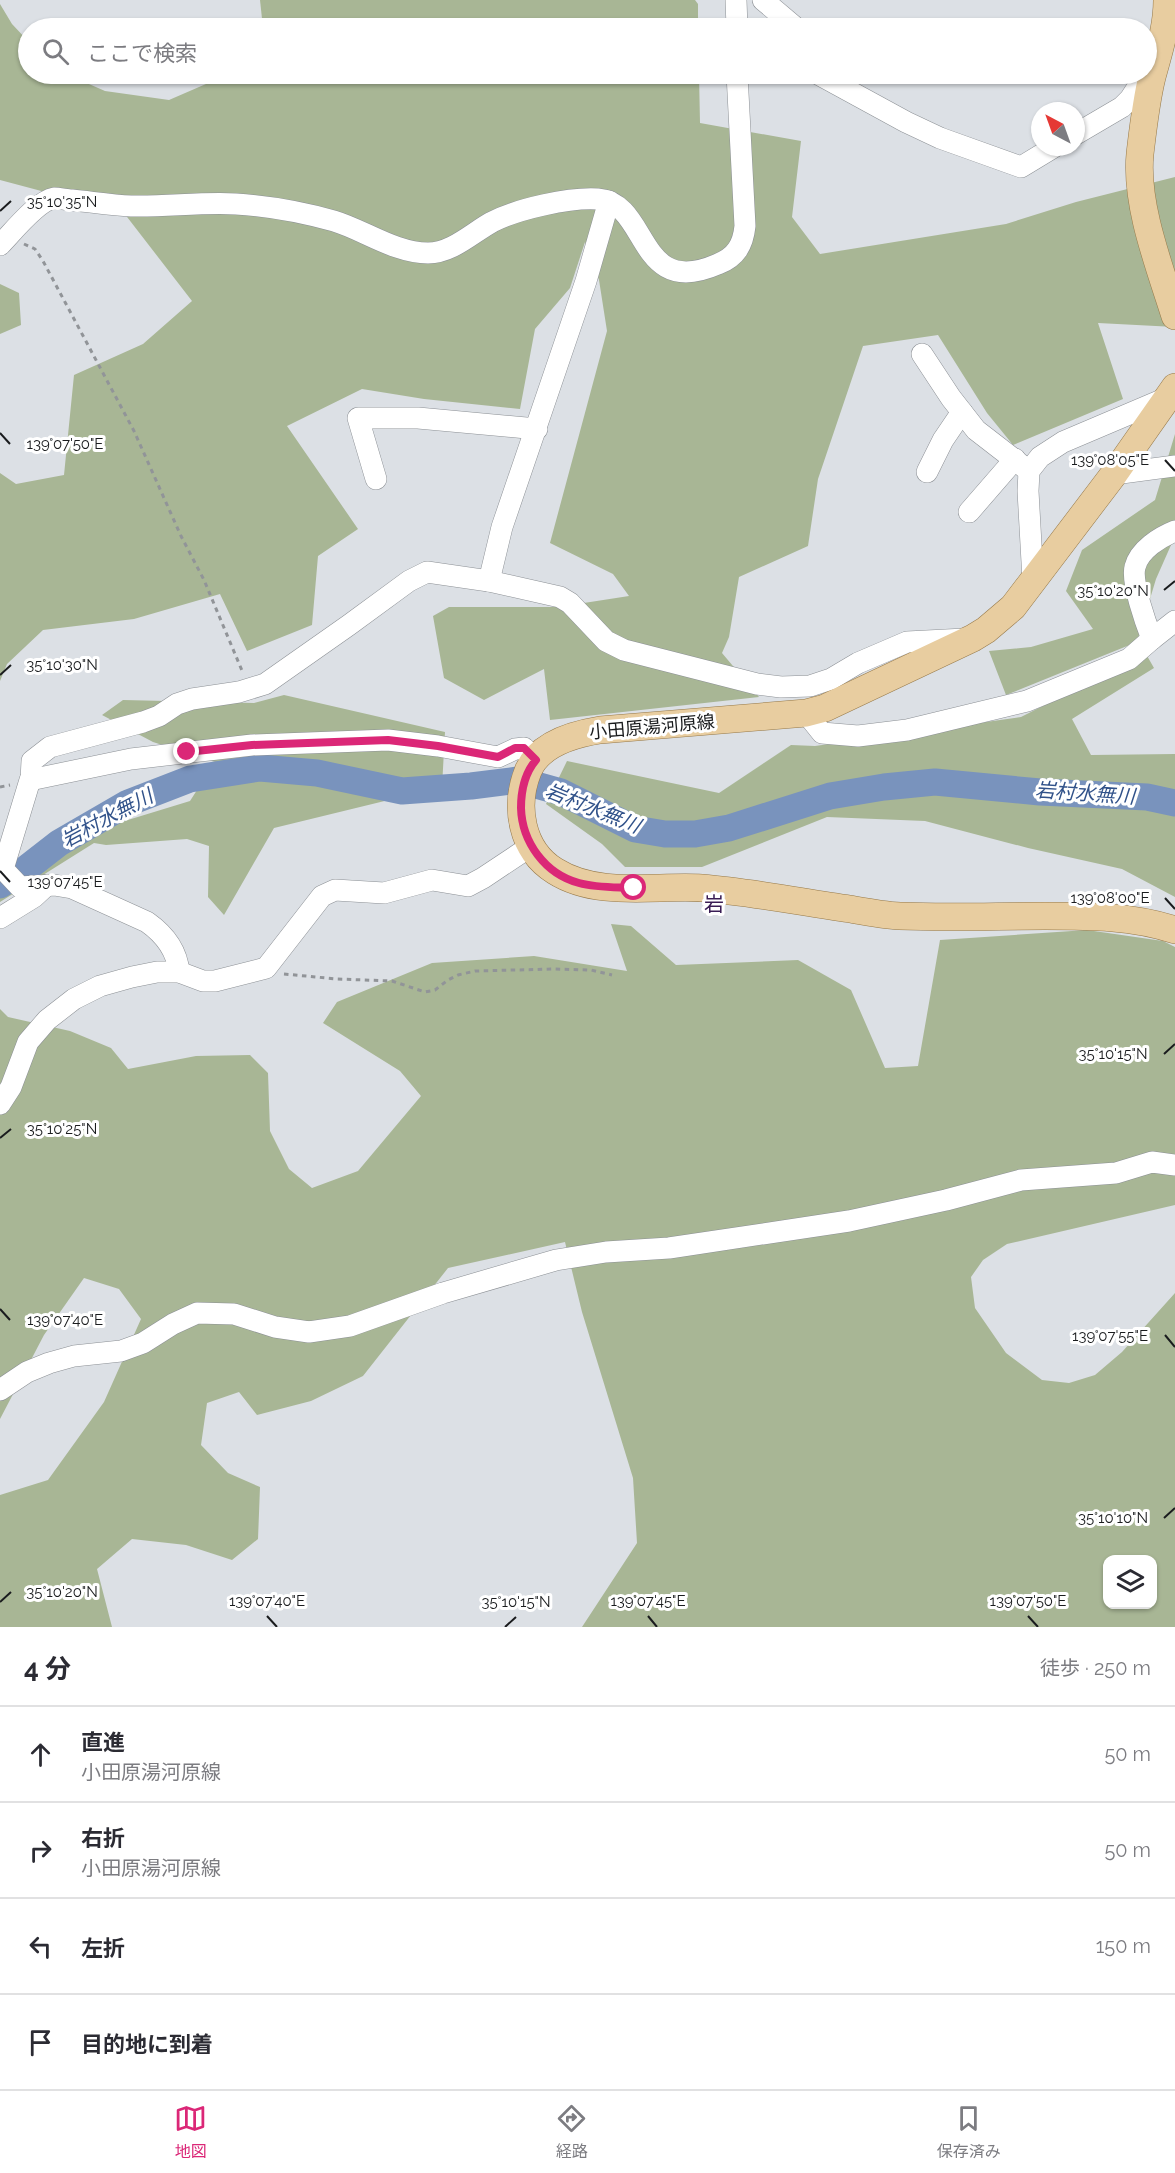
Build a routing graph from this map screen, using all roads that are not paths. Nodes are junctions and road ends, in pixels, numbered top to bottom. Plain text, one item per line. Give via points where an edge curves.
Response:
1 (736, 0) edge
2 (763, 0) edge
3 (1167, 0) edge
4 (737, 18) edge
5 (784, 18) edge
6 (1161, 66) edge
7 (1157, 83) edge
8 (738, 84) edge
9 (836, 84) edge
10 (1140, 84) edge
11 (1157, 84) edge
12 (1085, 129) edge
13 (1039, 156) edge
14 (609, 201) junction
15 (9, 248) edge
16 (1175, 316) edge
17 (922, 354) dead end
18 (1172, 392) edge
19 (962, 412) junction
20 (537, 429) junction
21 (1022, 465) junction
22 (1175, 466) edge
23 (927, 472) dead end
24 (1114, 474) junction
25 (376, 479) dead end
26 (969, 512) dead end
27 (1175, 531) edge
28 (1033, 580) junction
29 (489, 581) junction
30 (1175, 621) edge
31 (973, 638) junction
32 (1152, 639) junction
33 (806, 713) junction
34 (532, 765) junction
35 (31, 780) junction
36 (531, 846) junction
37 (46, 885) junction
38 (0, 918) edge
39 (1175, 930) edge
40 (179, 972) junction
41 (0, 1104) edge
42 (1175, 1165) edge
43 (0, 1390) edge

1 - 4 street
2 - 5 street
3 - 6 main road
6 - 7 main road
8 - 14 street via 745,226 737,252 699,273 666,268 622,211
9 - 13 street via 940,138 1021,167
10 - 12 street via 1122,107
11 - 16 main road via 1140,156 1140,186
14 - 15 street via 578,200 516,211 448,249 428,253 300,213 236,204 131,206 54,198 41,204
14 - 20 street
17 - 19 street
18 - 21 street
18 - 24 main road, 小田原湯河原線
19 - 21 street via 976,430
19 - 23 street
20 - 25 street via 418,418 358,418
20 - 29 street via 502,527
21 - 26 street
21 - 28 street via 1028,491
22 - 24 street
24 - 28 main road, 小田原湯河原線
27 - 32 street via 1152,545 1134,569
28 - 31 main road, 小田原湯河原線 via 1013,607
29 - 31 street via 565,600 606,641 624,650 781,687 810,686 831,679 907,642
29 - 35 street via 427,572 409,580 265,684 192,699 142,722 50,747 32,761
30 - 32 street
31 - 33 main road, 小田原湯河原線 via 825,708
32 - 33 street via 1129,659 1027,701 906,730 858,736 822,733
33 - 34 main road, 小田原湯河原線 via 576,734 554,743
34 - 35 street via 524,748 498,757 388,740 335,741 252,745 131,759
34 - 36 main road via 521,798 523,828
35 - 37 street via 3,869 20,887
36 - 39 main road via 544,863 578,883 702,888 897,916 1104,916
36 - 40 street via 468,886 432,880 384,893 335,890 322,896 266,968 215,981
37 - 38 street
37 - 40 street via 72,888 147,922 173,951
40 - 41 street via 149,974 100,987 74,999 47,1020 25,1051
42 - 43 street via 1152,1162 1116,1173 1021,1180 849,1221 669,1248 556,1260 443,1293 350,1326 309,1332 275,1327 234,1314 197,1313 143,1343 121,1351 49,1363

